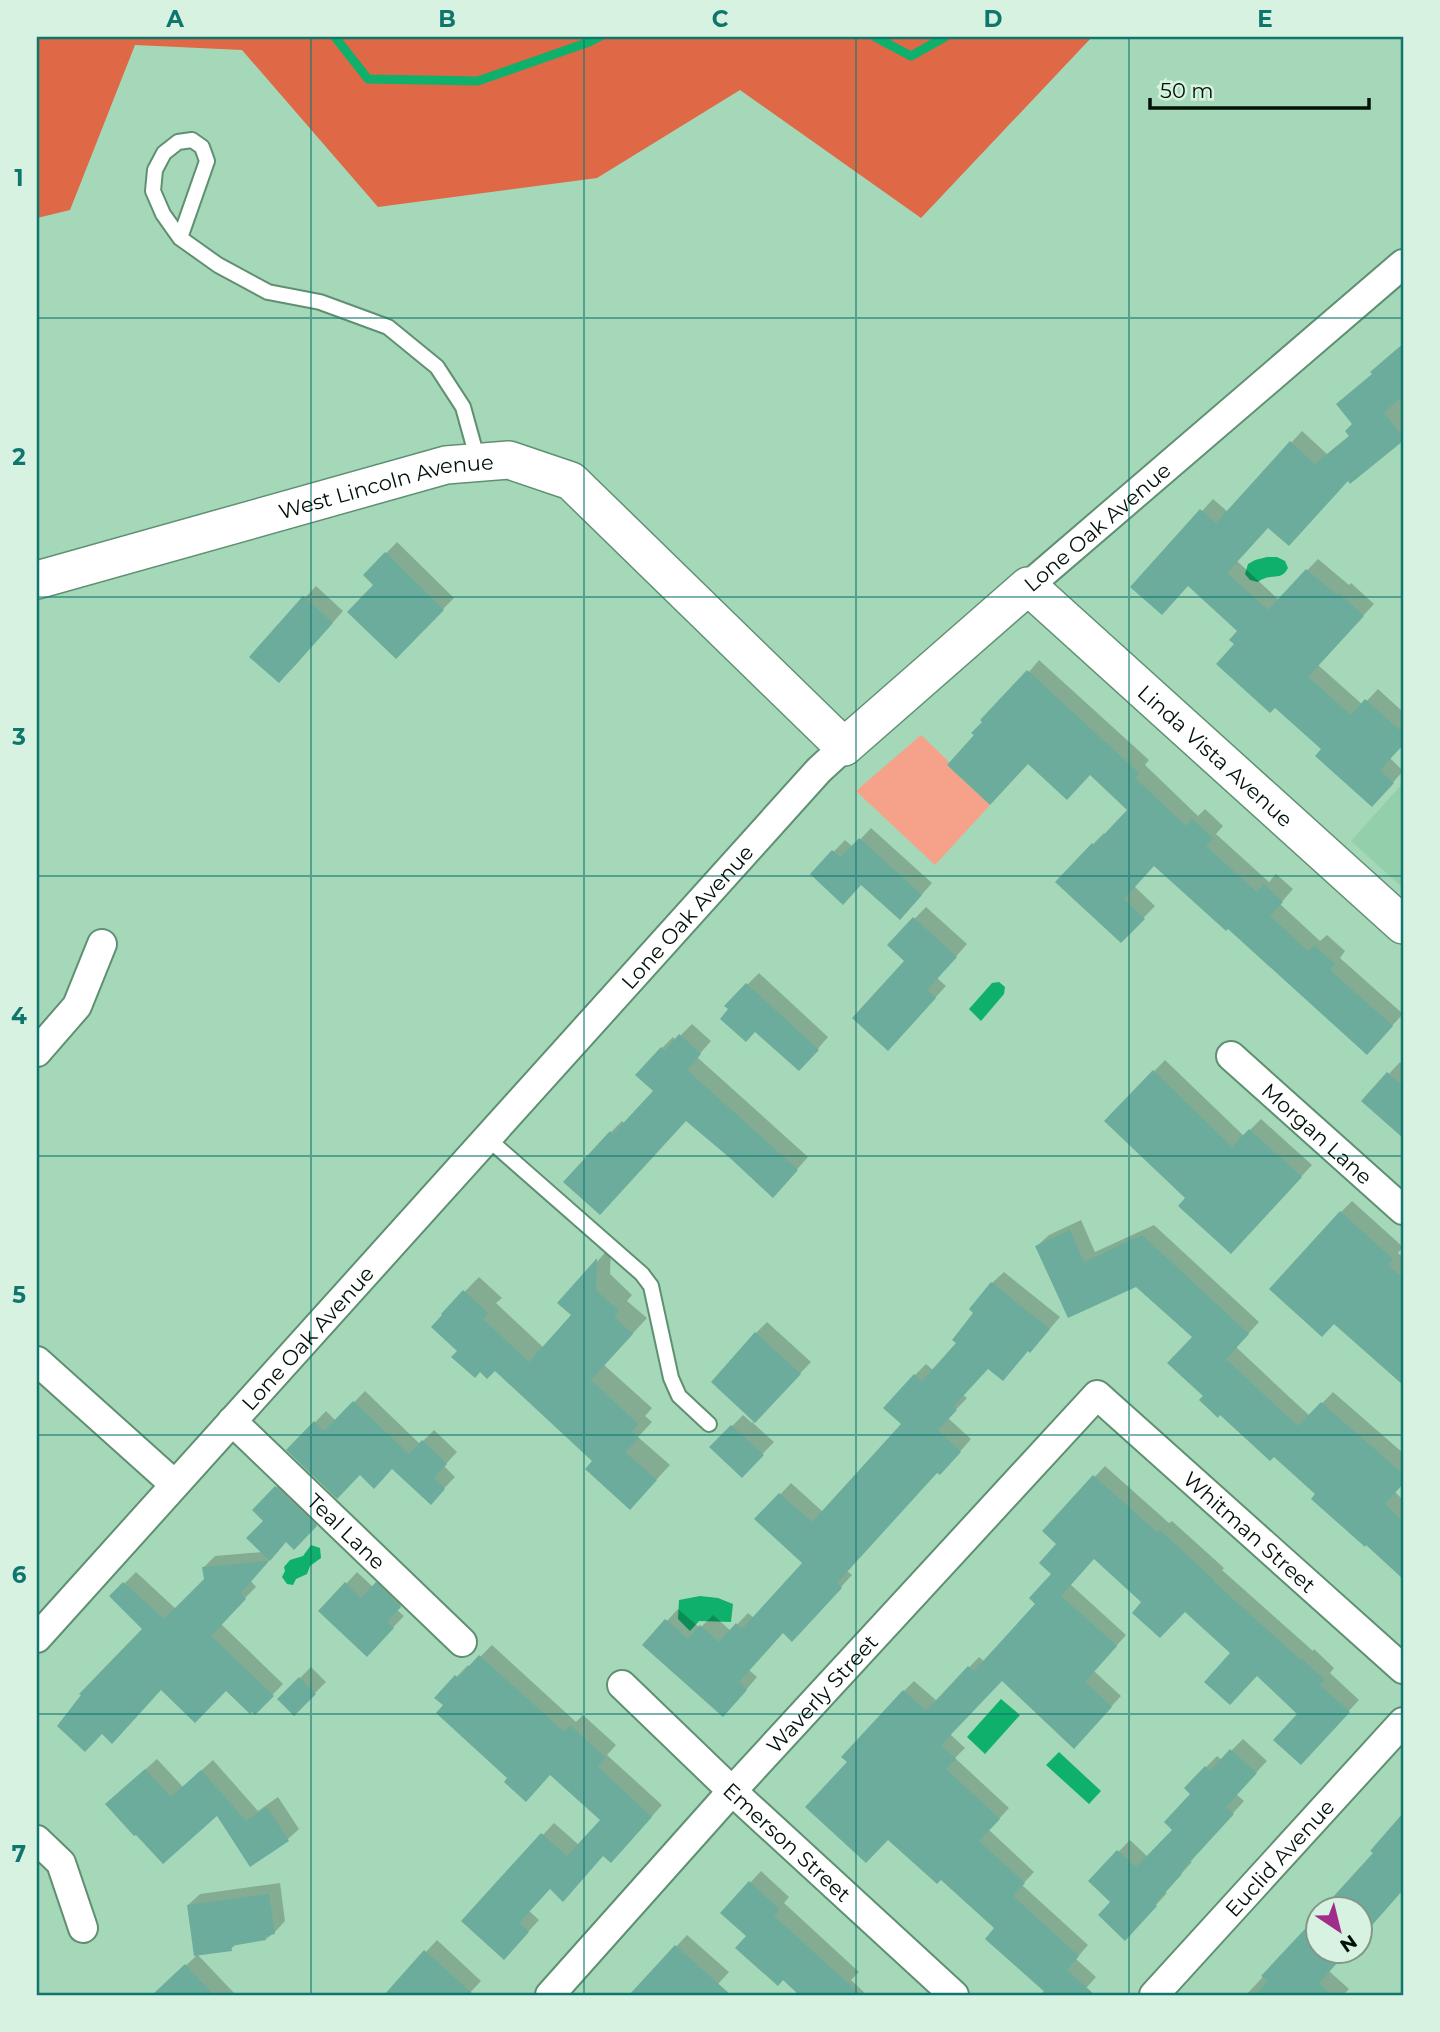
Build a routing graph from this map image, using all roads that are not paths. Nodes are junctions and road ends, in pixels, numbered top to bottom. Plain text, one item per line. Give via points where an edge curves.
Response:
1 (180, 238) junction
2 (1403, 264) edge
3 (478, 462) junction
4 (37, 580) edge
5 (1028, 586) junction
6 (844, 747) junction
7 (1403, 925) edge
8 (102, 944) dead end
9 (37, 1052) edge
10 (1231, 1056) dead end
11 (487, 1138) junction
12 (1403, 1210) edge
13 (37, 1362) edge
14 (1097, 1395) joint
15 (232, 1421) junction
16 (709, 1423) dead end
17 (174, 1484) junction
18 (37, 1638) edge
19 (462, 1642) dead end
20 (1403, 1669) edge
21 (622, 1685) dead end
22 (1403, 1722) edge
23 (732, 1791) junction
24 (37, 1840) edge
25 (83, 1928) dead end
26 (550, 1995) edge
27 (954, 1995) edge
28 (1154, 1995) edge

1 - 1 lane via 153,191 155,170 164,153 178,142 192,140 202,147 207,161
1 - 3 lane via 268,292 320,302 388,327 438,367 463,407
2 - 5 street, Lone Oak Avenue
3 - 4 street, West Lincoln Avenue via 446,465
3 - 6 street, West Lincoln Avenue via 509,460 571,481
5 - 6 street, Lone Oak Avenue
5 - 7 street, Linda Vista Avenue
6 - 11 street, Lone Oak Avenue via 819,769
8 - 9 street via 77,1006
10 - 12 street, Morgan Lane
11 - 15 street, Lone Oak Avenue
11 - 16 lane via 642,1274 651,1286 679,1396
13 - 17 street
14 - 20 street, Whitman Street
14 - 23 street, Waverly Street
15 - 17 street, Lone Oak Avenue
15 - 19 street, Teal Lane
17 - 18 street, Lone Oak Avenue
21 - 23 street, Emerson Street
22 - 28 street, Euclid Avenue
23 - 26 street, Waverly Street
23 - 27 street, Emerson Street
24 - 25 street via 61,1863

